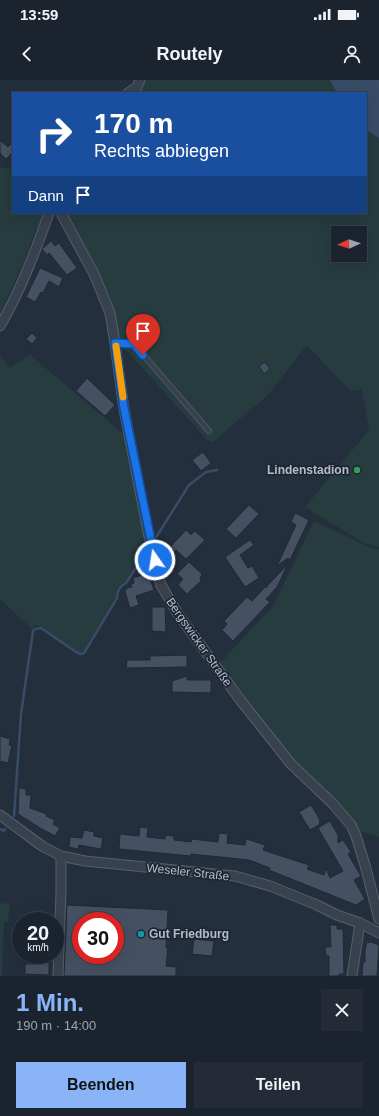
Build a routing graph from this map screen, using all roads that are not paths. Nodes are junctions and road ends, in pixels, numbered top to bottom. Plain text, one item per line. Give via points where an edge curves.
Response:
1 (140, 80) edge
2 (129, 92) edge
3 (49, 214) edge
4 (62, 214) edge
5 (0, 326) edge
6 (115, 343) junction
7 (209, 431) dead end
8 (0, 815) edge
9 (61, 856) junction
10 (379, 919) edge
11 (360, 923) junction
12 (379, 933) edge
13 (58, 976) edge
14 (352, 976) edge

1 - 2 street
3 - 5 street via 29,266
4 - 6 street, Bergswicker Straße via 94,274 110,313
6 - 7 lane via 134,344
6 - 10 street, Bergswicker Straße via 124,408 161,585 178,614 241,702 291,764 351,825
8 - 9 street, Weseler Straße via 42,846
9 - 11 street, Weseler Straße via 235,876 270,886
9 - 13 street
11 - 12 street, Weseler Straße
11 - 14 street

